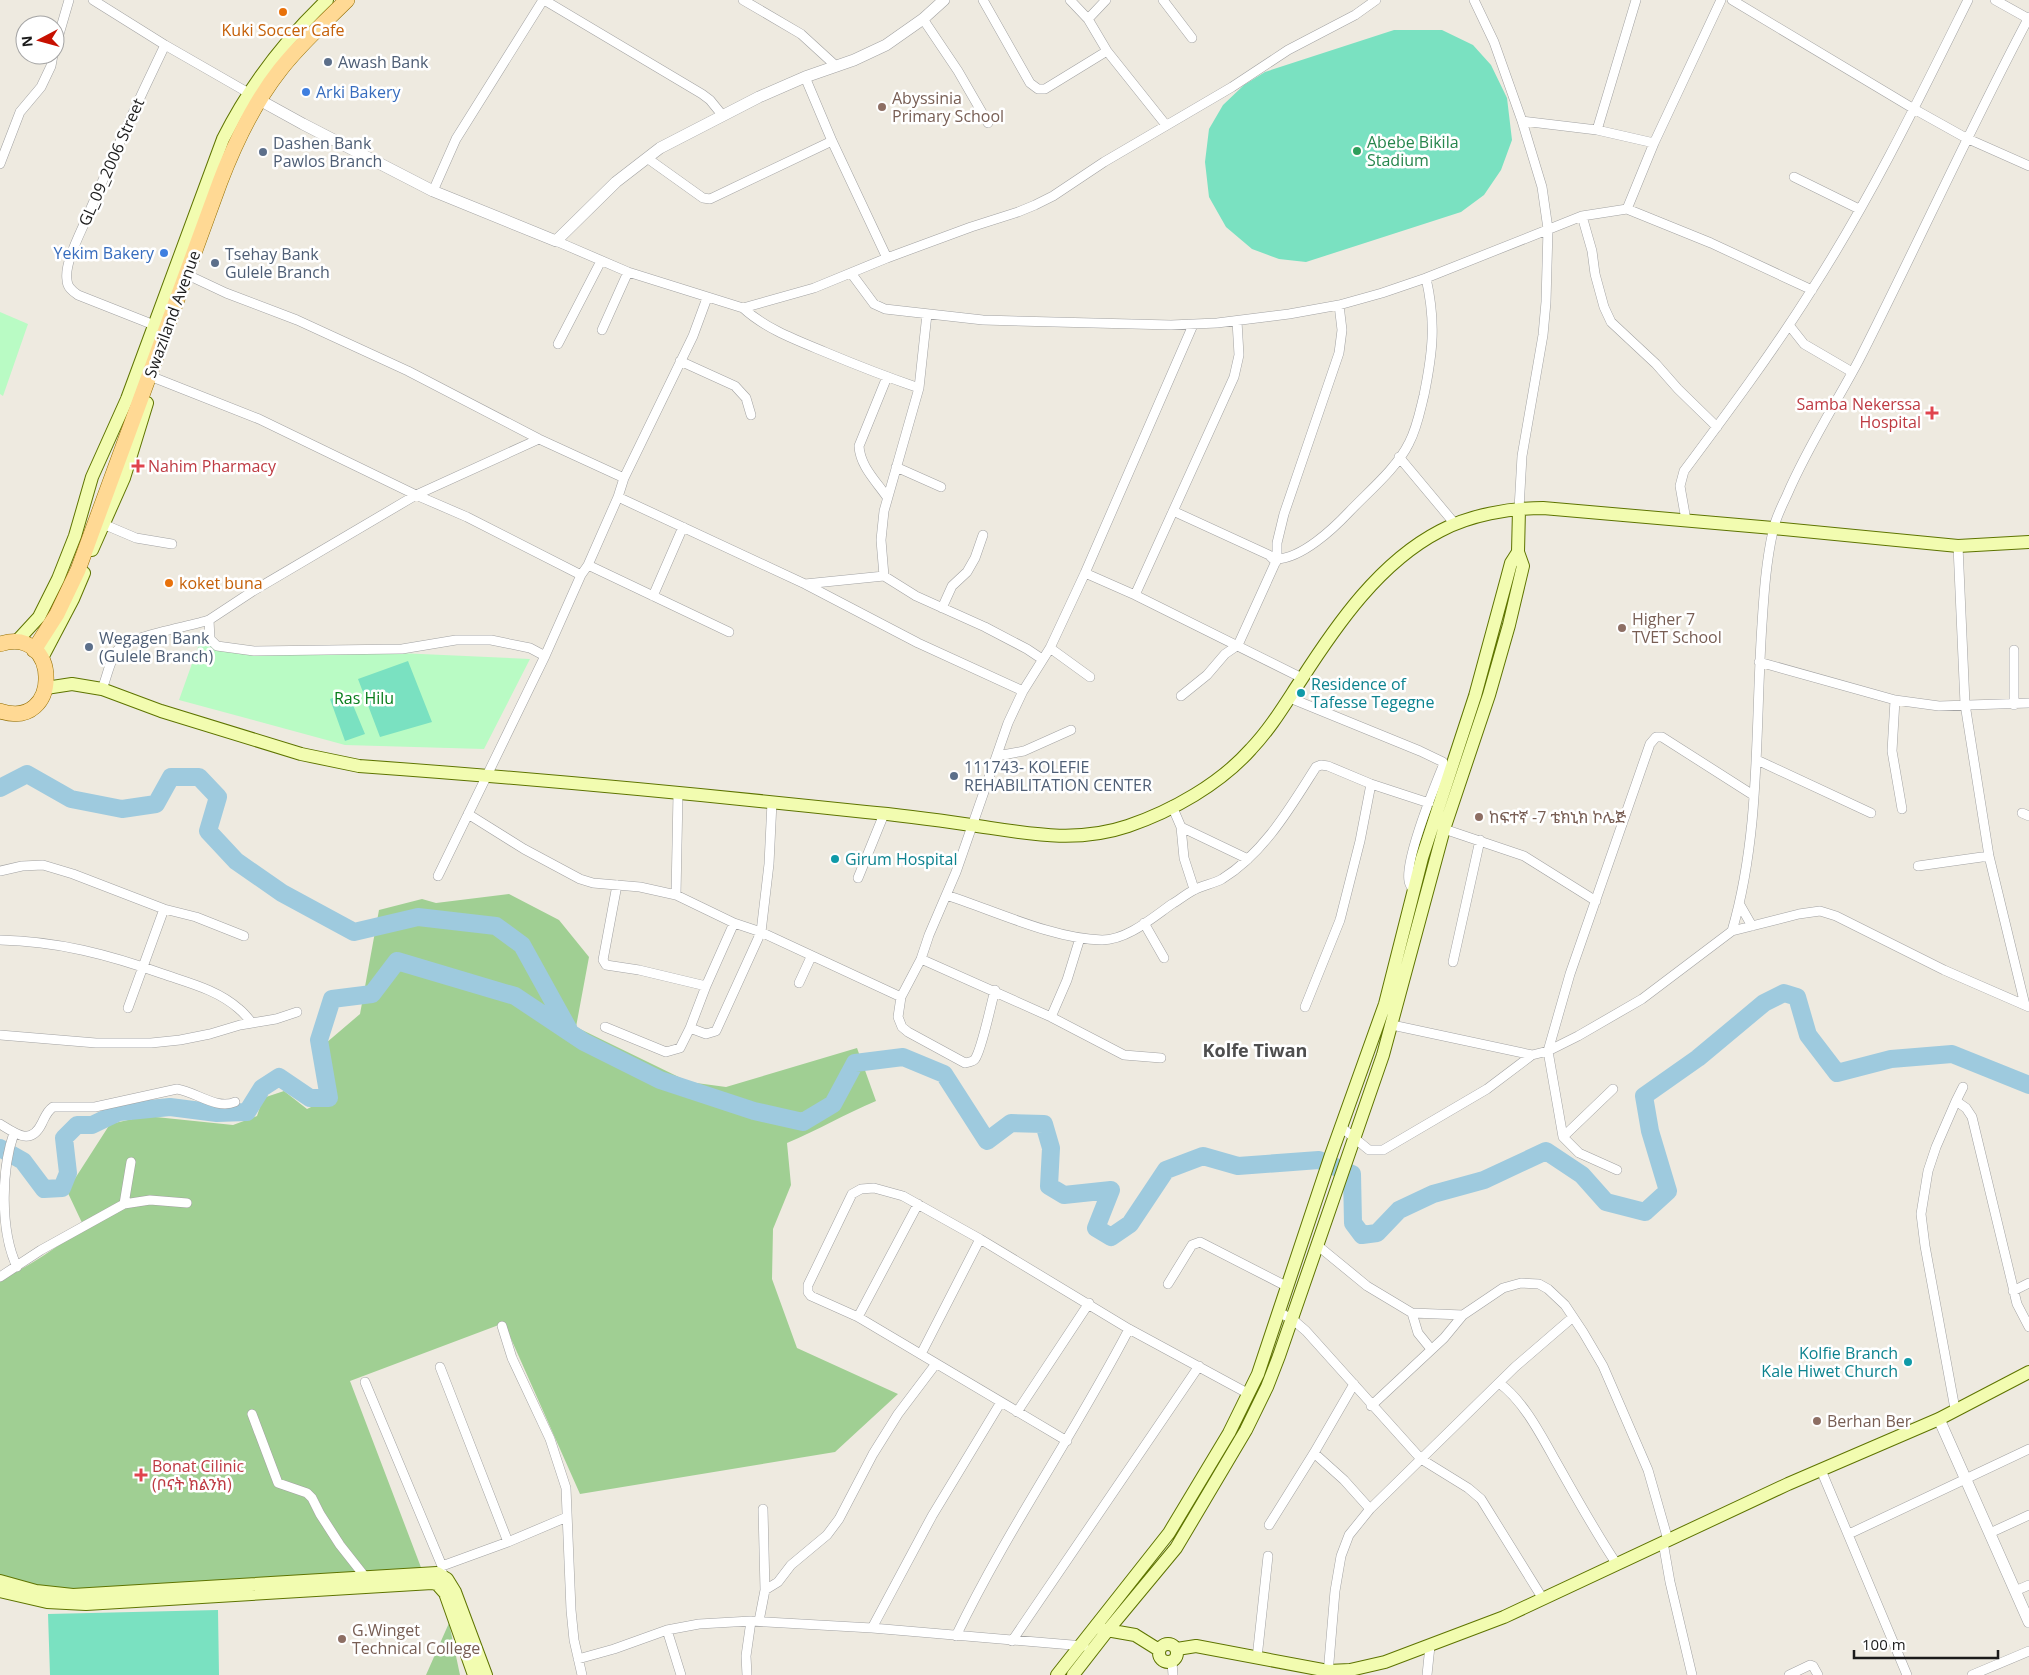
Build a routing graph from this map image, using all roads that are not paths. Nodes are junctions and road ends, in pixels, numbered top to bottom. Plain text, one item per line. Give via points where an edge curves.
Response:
1 (69, 0) edge
2 (93, 0) edge
3 (347, 0) edge
4 (355, 0) edge
5 (544, 0) edge
6 (743, 0) edge
7 (944, 0) edge
8 (983, 0) edge
9 (1070, 0) edge
10 (1106, 0) edge
11 (1163, 0) edge
12 (1376, 0) edge
13 (1474, 0) edge
14 (1636, 0) edge
15 (1721, 0) edge
16 (1732, 0) edge
17 (1968, 0) edge
18 (1995, 0) edge
19 (327, 1) edge
20 (65, 15) edge
21 (2029, 18) edge
22 (923, 19) junction
23 (1088, 19) junction
24 (1192, 38) dead end
25 (165, 45) junction
26 (1106, 51) junction
27 (51, 65) edge
28 (836, 66) junction
29 (805, 77) junction
30 (257, 99) junction
31 (1914, 109) junction
32 (722, 116) junction
33 (1522, 121) junction
34 (988, 123) dead end
35 (1166, 125) junction
36 (1596, 130) junction
37 (1966, 138) junction
38 (832, 141) junction
39 (1654, 143) junction
40 (2029, 156) edge
41 (646, 158) junction
42 (0, 164) edge
43 (2027, 165) edge
44 (1794, 177) dead end
45 (433, 191) junction
46 (1626, 209) junction
47 (1860, 209) junction
48 (1582, 216) junction
49 (1548, 229) junction
50 (556, 241) junction
51 (887, 258) junction
52 (601, 261) junction
53 (628, 272) junction
54 (850, 273) junction
55 (192, 277) junction
56 (1426, 278) junction
57 (1812, 290) junction
58 (707, 298) junction
59 (1339, 305) junction
60 (743, 308) junction
61 (927, 314) junction
62 (1237, 321) junction
63 (154, 325) junction
64 (1193, 325) junction
65 (1789, 325) junction
66 (602, 330) dead end
67 (558, 344) dead end
68 (680, 361) junction
69 (1852, 372) junction
70 (887, 377) junction
71 (155, 378) junction
72 (919, 388) junction
73 (751, 415) dead end
74 (1717, 427) junction
75 (539, 439) junction
76 (1399, 457) junction
77 (896, 467) junction
78 (624, 478) junction
79 (941, 487) dead end
80 (416, 495) junction
81 (618, 497) junction
82 (887, 497) junction
83 (1519, 509) junction
84 (1173, 511) junction
85 (1686, 520) junction
86 (103, 524) junction
87 (1455, 524) junction
88 (683, 528) junction
89 (1773, 528) junction
90 (983, 535) dead end
91 (2029, 542) edge
92 (172, 544) dead end
93 (1958, 546) junction
94 (1277, 561) junction
95 (588, 565) junction
96 (1085, 573) junction
97 (581, 575) junction
98 (884, 576) junction
99 (805, 584) junction
100 (1135, 595) junction
101 (653, 596) junction
102 (942, 608) junction
103 (209, 620) junction
104 (729, 632) dead end
105 (0, 644) edge
106 (1238, 645) junction
107 (1050, 648) junction
108 (30, 649) junction
109 (2014, 650) dead end
110 (545, 656) junction
111 (1042, 659) junction
112 (1759, 662) junction
113 (1090, 677) dead end
114 (1302, 678) junction
115 (46, 688) junction
116 (102, 689) junction
117 (1023, 691) junction
118 (1181, 696) dead end
119 (1290, 698) junction
120 (1895, 700) junction
121 (2029, 703) edge
122 (1965, 704) junction
123 (2014, 705) junction
124 (0, 711) edge
125 (1071, 730) dead end
126 (997, 756) junction
127 (1757, 760) junction
128 (485, 776) junction
129 (1371, 784) junction
130 (678, 794) junction
131 (1754, 796) junction
132 (772, 802) junction
133 (1440, 802) junction
134 (1172, 806) junction
135 (1902, 809) dead end
136 (1871, 813) dead end
137 (468, 814) junction
138 (884, 814) junction
139 (971, 825) junction
140 (1181, 827) junction
141 (1444, 829) junction
142 (1480, 840) junction
143 (1989, 856) junction
144 (1248, 859) junction
145 (1918, 866) dead end
146 (0, 871) edge
147 (438, 876) dead end
148 (858, 878) dead end
149 (617, 885) junction
150 (1194, 890) junction
151 (676, 895) junction
152 (946, 895) junction
153 (1596, 901) junction
154 (1740, 905) junction
155 (164, 909) junction
156 (734, 923) junction
157 (1144, 923) junction
158 (1752, 926) junction
159 (1732, 931) junction
160 (761, 932) junction
161 (244, 936) dead end
162 (1080, 938) junction
163 (0, 940) edge
164 (811, 957) junction
165 (1164, 958) dead end
166 (921, 959) junction
167 (1454, 962) dead end
168 (144, 966) junction
169 (799, 983) dead end
170 (706, 986) junction
171 (995, 990) junction
172 (901, 998) junction
173 (2027, 1006) edge
174 (1305, 1007) dead end
175 (128, 1008) dead end
176 (298, 1012) dead end
177 (1051, 1017) junction
178 (252, 1023) junction
179 (1392, 1025) junction
180 (605, 1026) dead end
181 (690, 1028) junction
182 (0, 1035) edge
183 (1548, 1051) junction
184 (1532, 1055) junction
185 (1162, 1058) dead end
186 (1963, 1087) dead end
187 (1613, 1089) dead end
188 (1956, 1101) junction
189 (234, 1102) dead end
190 (0, 1124) edge
191 (1341, 1127) junction
192 (14, 1133) junction
193 (1354, 1136) junction
194 (1563, 1138) junction
195 (131, 1162) dead end
196 (1617, 1170) dead end
197 (187, 1203) dead end
198 (124, 1204) junction
199 (918, 1204) junction
200 (980, 1239) junction
201 (1317, 1246) junction
202 (17, 1267) junction
203 (0, 1277) edge
204 (2029, 1283) edge
205 (1168, 1284) dead end
206 (1288, 1287) junction
207 (2013, 1291) junction
208 (1089, 1303) junction
209 (1279, 1313) junction
210 (1412, 1313) junction
211 (1463, 1315) junction
212 (858, 1317) junction
213 (1573, 1317) junction
214 (1292, 1318) junction
215 (502, 1326) dead end
216 (2029, 1327) edge
217 (1129, 1329) junction
218 (1431, 1349) junction
219 (920, 1354) junction
220 (935, 1365) junction
221 (1199, 1366) junction
222 (440, 1367) dead end
223 (2029, 1372) edge
224 (365, 1382) dead end
225 (1499, 1383) junction
226 (1354, 1384) junction
227 (1249, 1394) junction
228 (1001, 1402) junction
229 (1371, 1406) junction
230 (1956, 1409) junction
231 (1017, 1412) junction
232 (252, 1414) dead end
233 (1939, 1419) junction
234 (1066, 1441) junction
235 (2029, 1449) edge
236 (1314, 1453) junction
237 (1421, 1459) junction
238 (1822, 1470) junction
239 (1966, 1478) junction
240 (763, 1509) dead end
241 (1370, 1509) junction
242 (2029, 1515) edge
243 (567, 1517) junction
244 (1269, 1525) dead end
245 (1990, 1533) junction
246 (1849, 1534) junction
247 (1666, 1541) junction
248 (508, 1542) junction
249 (1268, 1556) dead end
250 (1616, 1563) junction
251 (442, 1571) junction
252 (366, 1578) junction
253 (0, 1582) edge
254 (2029, 1585) edge
255 (765, 1590) junction
256 (0, 1591) edge
257 (2015, 1591) junction
258 (1543, 1599) junction
259 (755, 1621) junction
260 (2029, 1622) edge
261 (872, 1628) junction
262 (1094, 1628) junction
263 (667, 1630) junction
264 (1108, 1630) junction
265 (956, 1636) junction
266 (1012, 1641) junction
267 (1081, 1645) junction
268 (1430, 1646) junction
269 (1094, 1649) junction
270 (1177, 1649) junction
271 (1159, 1650) junction
272 (2029, 1651) edge
273 (1257, 1658) junction
274 (578, 1659) junction
275 (1172, 1662) junction
276 (1328, 1673) edge
277 (474, 1675) edge
278 (486, 1675) edge
279 (582, 1675) edge
280 (681, 1675) edge
281 (747, 1675) edge
282 (1057, 1675) edge
283 (1074, 1675) edge
284 (1173, 1675) edge
285 (1427, 1675) edge
286 (1692, 1675) edge
287 (1789, 1675) edge
288 (1818, 1675) edge
289 (1907, 1675) edge
290 (1972, 1675) edge

1 - 20 street
2 - 25 street
3 - 30 main road, Swaziland Avenue via 288,60
4 - 30 main road
5 - 32 street via 712,103
5 - 45 street via 456,139
6 - 28 street via 801,34
7 - 22 street
8 - 26 street via 1030,83 1038,89 1045,89
9 - 23 street
10 - 23 street
11 - 24 street
12 - 35 street
13 - 33 street via 1494,42
14 - 36 street
15 - 39 street
16 - 31 street
17 - 31 street
18 - 21 street
19 - 30 main road, Swaziland Avenue via 282,59
21 - 37 street
22 - 28 street via 886,45
22 - 34 street
23 - 26 street
25 - 30 street
25 - 63 street, GL_09_2006 Street via 74,248 66,274 70,289 78,295
26 - 35 street
27 - 42 street via 40,87 20,112
28 - 29 street
29 - 32 street
29 - 38 street
30 - 45 street
30 - 55 main road
30 - 63 main road via 231,124 218,150
30 - 108 main road, Swaziland Avenue via 222,162 70,573
31 - 37 street
31 - 47 street
32 - 41 street
33 - 36 street
33 - 49 street via 1542,187
35 - 51 street via 1053,196
36 - 39 street
37 - 43 street
37 - 69 street
38 - 41 street via 710,199 703,198
38 - 51 street
39 - 46 street
40 - 43 street
41 - 50 street via 616,182
44 - 47 street
45 - 50 street
46 - 48 street
46 - 57 street via 1711,243
47 - 57 street
48 - 49 street
48 - 74 street via 1604,307 1611,322
49 - 56 street
49 - 83 street via 1543,335 1522,456
50 - 52 street
51 - 54 street
52 - 53 street
52 - 67 street
53 - 58 street
53 - 66 street
54 - 60 street via 787,297
54 - 61 street via 878,307
55 - 71 main road
55 - 75 street via 408,371
56 - 59 street
56 - 76 street via 1433,318 1430,368 1415,428
57 - 65 street
58 - 60 street
58 - 68 street
59 - 62 street
59 - 94 street via 1342,330 1339,354 1284,514 1277,543
60 - 70 street via 786,335
61 - 64 street via 984,320
61 - 72 street
62 - 64 street
62 - 84 street via 1240,344 1237,369
63 - 108 main road via 118,420 92,477 76,536 39,617
64 - 96 street
65 - 69 street via 1804,344
65 - 74 street
68 - 73 street via 735,386 746,398
68 - 78 street
69 - 89 street via 1794,478
70 - 72 street
70 - 82 street via 859,446 860,457
71 - 80 street via 259,419
71 - 86 main road via 124,478
72 - 77 street
74 - 85 street via 1682,476 1680,486
75 - 78 street
75 - 80 street
76 - 87 street
76 - 94 street via 1327,535 1291,557
77 - 79 street
77 - 82 street
78 - 81 street
80 - 97 street
80 - 103 street
81 - 88 street
81 - 95 street
82 - 98 street via 882,525
83 - 85 main road via 1543,508
83 - 87 main road
83 - 133 main road via 1518,552 1506,578 1475,696
84 - 94 street
84 - 100 street
85 - 89 main road
86 - 92 street via 136,538
86 - 108 main road via 74,599
87 - 114 main road via 1414,548 1379,579 1359,600
88 - 99 street
88 - 101 street
89 - 93 main road
89 - 112 street via 1764,588
90 - 102 street via 971,565 952,586
91 - 93 main road
93 - 122 street
94 - 106 street
95 - 97 street
95 - 101 street
96 - 100 street
96 - 107 street
97 - 110 street
98 - 99 street
98 - 102 street
99 - 117 street
100 - 106 street
101 - 104 street
102 - 111 street via 1027,648
103 - 110 street via 212,643 254,651 402,649 473,640 530,648
103 - 116 street via 126,643 116,651
105 - 108 main road
106 - 114 street
106 - 118 street
107 - 111 street
107 - 113 street
108 - 115 main road via 46,667
109 - 123 street
110 - 128 street
111 - 117 street
112 - 120 street
112 - 127 street
114 - 119 main road
115 - 116 main road via 72,684
115 - 124 main road via 35,705 26,711
116 - 128 main road via 161,711 327,760 358,766
117 - 126 street
119 - 133 street via 1441,760
119 - 134 main road via 1243,758
120 - 122 street via 1939,706
120 - 135 street via 1892,751
121 - 123 street
122 - 123 street
122 - 143 street
125 - 126 street via 1024,751
126 - 139 street
127 - 131 street
127 - 136 street
128 - 130 main road
128 - 137 street
129 - 133 street
129 - 144 street via 1328,766 1318,766 1273,832
129 - 174 street via 1340,920
130 - 132 main road
130 - 151 street
131 - 153 street via 1665,738 1656,737 1650,744
131 - 154 street
132 - 138 main road
132 - 160 street
133 - 141 main road
133 - 191 main road via 1385,1004
134 - 139 main road via 1130,825 1083,836 1037,834
134 - 140 street
137 - 147 street
137 - 149 street via 580,879
138 - 139 main road
138 - 148 street
139 - 152 street
140 - 144 street
140 - 150 street via 1184,858
141 - 142 street
141 - 179 main road
142 - 153 street via 1524,856
142 - 167 street
143 - 145 street
143 - 173 street
144 - 150 street via 1221,880
146 - 155 street via 43,865
149 - 151 street
149 - 170 street via 603,960 606,965
150 - 157 street
151 - 156 street
152 - 162 street
152 - 166 street
153 - 183 street via 1570,974
154 - 158 street
154 - 159 street
155 - 161 street via 196,917
155 - 168 street
156 - 160 street
156 - 170 street
157 - 162 street via 1112,939
157 - 165 street
158 - 159 street
158 - 173 street via 1799,914 1827,912 1944,970
159 - 183 street via 1642,999
160 - 164 street
160 - 181 street via 716,1031 706,1034
162 - 177 street
163 - 168 street via 45,942
164 - 169 street
164 - 172 street
166 - 171 street
166 - 172 street
168 - 175 street
168 - 178 street via 210,991 240,1009
170 - 181 street
171 - 172 street via 975,1060 968,1062 902,1027 898,1018
171 - 177 street
176 - 178 street
177 - 185 street via 1124,1055
178 - 182 street via 187,1039 151,1043 96,1043
179 - 184 street
179 - 193 main road
180 - 181 street via 666,1052 680,1048
183 - 184 street
183 - 194 street
184 - 193 street via 1487,1089 1383,1150 1369,1150
186 - 188 street
187 - 194 street
188 - 207 street via 1972,1117
188 - 230 street via 1928,1171 1922,1214 1925,1246
189 - 192 street via 222,1105 185,1090 165,1091 96,1107 53,1107 33,1135 25,1137
190 - 192 street
191 - 193 street
191 - 206 main road
192 - 202 street via 5,1163 5,1225
193 - 201 main road
194 - 196 street via 1579,1153
195 - 198 street
197 - 198 street via 150,1200
198 - 202 street
199 - 200 street
199 - 212 street
199 - 212 street via 880,1189 861,1189 852,1194 808,1289 811,1296
200 - 208 street
200 - 219 street
201 - 210 street via 1367,1286
201 - 214 main road
202 - 203 street
204 - 207 street
205 - 206 street via 1190,1248 1200,1242
206 - 209 main road
207 - 216 street
208 - 217 street
208 - 231 street
209 - 214 street
209 - 227 main road
210 - 211 street
210 - 218 street via 1418,1333
211 - 213 street via 1504,1288 1528,1282 1548,1290
211 - 218 street
212 - 219 street
213 - 225 street
213 - 247 street via 1603,1366 1636,1440 1648,1470
214 - 226 street
214 - 264 main road via 1254,1414 1188,1529 1166,1561
215 - 243 street via 512,1358 561,1469 566,1488
217 - 221 street
217 - 234 street
218 - 229 street
219 - 220 street
220 - 228 street
220 - 255 street via 898,1414 827,1535 791,1565 778,1582
221 - 227 street
221 - 266 street
222 - 248 street
223 - 230 main road
224 - 251 street
225 - 237 street
225 - 250 street via 1519,1402 1539,1432
226 - 229 street
226 - 236 street
227 - 262 main road via 1169,1533
228 - 231 street
228 - 261 street via 932,1516
229 - 237 street
230 - 233 main road
231 - 234 street
232 - 252 street via 278,1483 307,1493 312,1498 340,1545
233 - 238 main road
233 - 239 street
234 - 265 street
235 - 239 street
236 - 241 street
236 - 244 street
237 - 241 street
237 - 258 street via 1481,1499
238 - 246 street
238 - 247 main road
239 - 245 street
239 - 246 street
240 - 255 street
241 - 276 street via 1349,1535 1341,1556
242 - 245 street
243 - 248 street
243 - 274 street via 571,1610
245 - 257 street
246 - 289 street
247 - 250 main road
247 - 286 street via 1670,1582
248 - 251 street
249 - 273 street
250 - 258 main road
251 - 252 main road
251 - 278 main road via 456,1592
252 - 253 main road via 73,1595 36,1591
254 - 257 street
255 - 259 street
256 - 277 main road via 47,1602 86,1604 437,1584 444,1593
257 - 260 street
258 - 268 main road
259 - 261 street
259 - 263 street via 699,1624
259 - 281 street via 746,1656
261 - 265 street
262 - 264 main road
262 - 267 main road
263 - 274 street
263 - 280 street
264 - 269 main road
264 - 271 main road via 1134,1635
265 - 266 street
266 - 267 street
267 - 269 street
267 - 282 main road
268 - 276 main road via 1368,1668
268 - 285 street
269 - 283 main road
270 - 271 main road via 1168,1644
270 - 273 main road via 1196,1646
270 - 275 main road via 1177,1656
271 - 275 main road via 1161,1660
272 - 290 street
273 - 276 main road
274 - 279 street
275 - 284 street
287 - 288 street via 1810,1665

